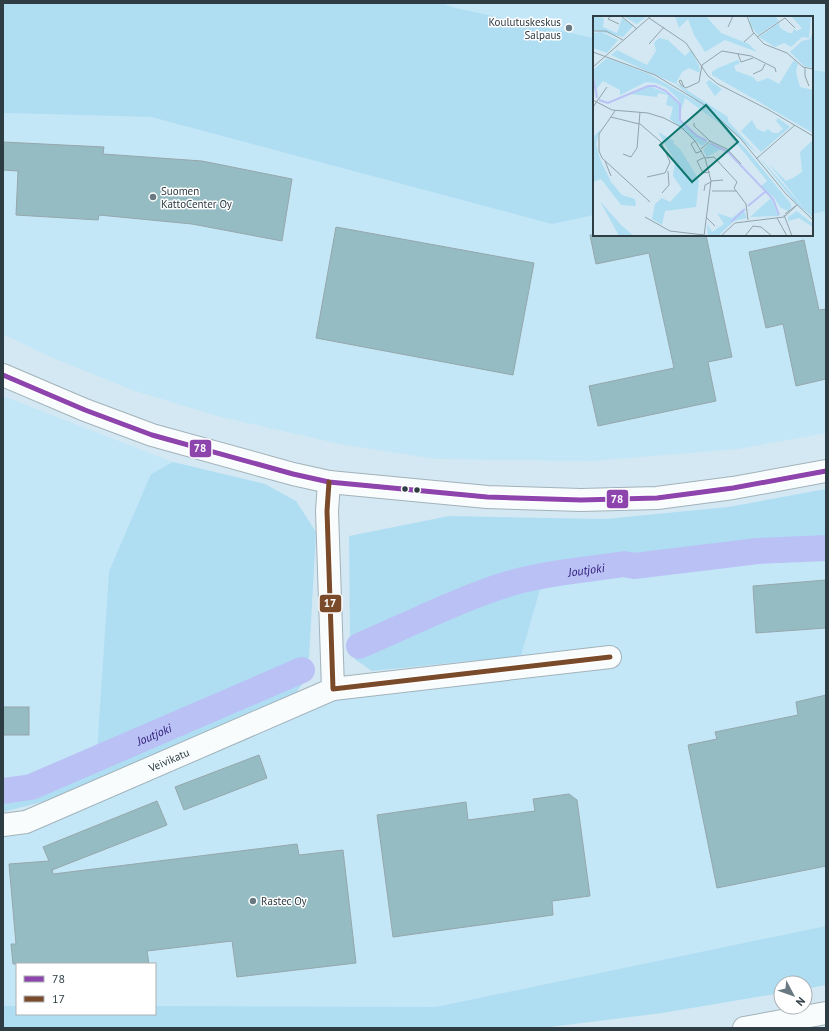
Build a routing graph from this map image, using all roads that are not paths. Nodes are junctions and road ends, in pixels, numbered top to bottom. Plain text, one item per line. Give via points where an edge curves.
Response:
1 (3, 375) edge
2 (826, 472) edge
3 (329, 482) junction
4 (610, 657) dead end
5 (333, 689) junction
6 (3, 825) edge
7 (826, 1013) edge
8 (744, 1028) edge

1 - 3 main road via 85,410 152,434
2 - 3 main road via 657,498 581,500 488,497
3 - 5 main road via 327,511
4 - 5 main road, Veivikatu
5 - 6 main road, Veivikatu via 26,822
7 - 8 main road

